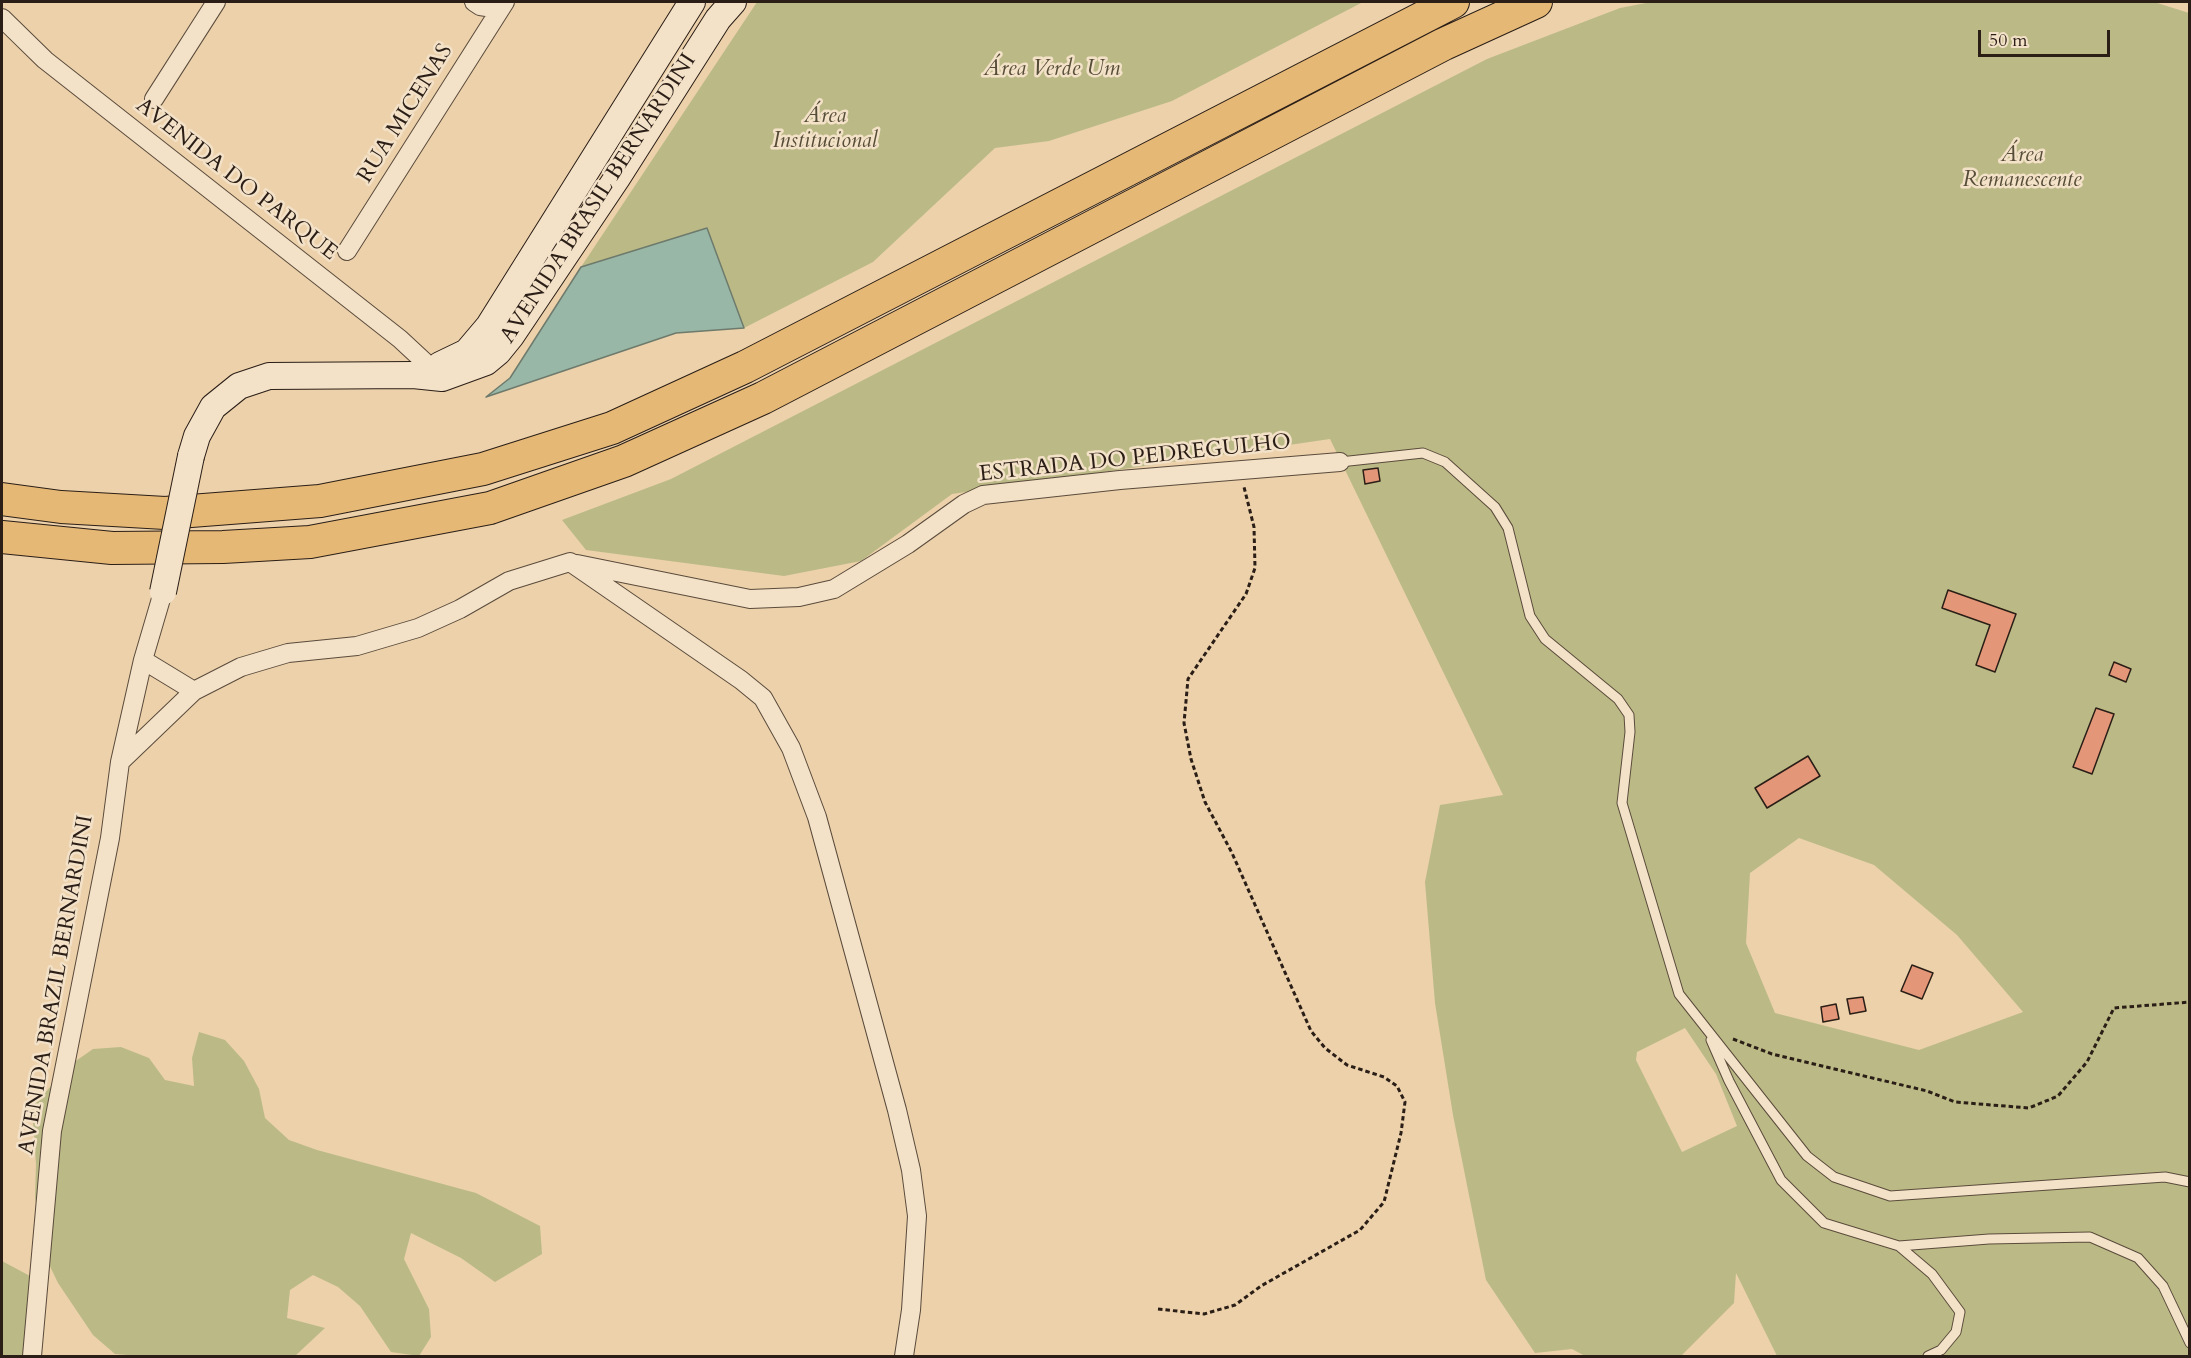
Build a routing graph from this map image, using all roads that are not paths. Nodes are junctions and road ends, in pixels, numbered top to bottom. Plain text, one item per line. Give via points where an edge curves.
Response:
1 (216, 2) edge
2 (474, 2) edge
3 (692, 2) edge
4 (733, 2) edge
5 (1453, 2) edge
6 (1536, 2) edge
7 (502, 5) edge
8 (2, 18) edge
9 (154, 99) dead end
10 (347, 251) dead end
11 (429, 374) junction
12 (1340, 462) joint
13 (2, 499) edge
14 (2, 537) edge
15 (570, 562) junction
16 (163, 592) joint
17 (143, 660) junction
18 (194, 691) junction
19 (120, 762) junction
20 (1707, 1029) junction
21 (2190, 1182) edge
22 (1899, 1246) junction
23 (2190, 1343) edge
24 (32, 1356) edge
25 (904, 1356) edge
26 (1928, 1356) edge

1 - 9 street
2 - 7 street via 480,6
3 - 11 street, AVENIDA BRASIL BERNARDINI via 489,326 468,352
4 - 11 street, AVENIDA BRASIL BERNARDINI via 718,19 512,336 486,362
5 - 13 highway via 745,367 612,428 483,469 320,501 165,513
6 - 14 highway via 1444,44 763,398 624,460 501,504 310,542 112,548
7 - 10 street, RUA MICENAS
8 - 11 street, AVENIDA DO PARQUE via 45,60 400,339
11 - 16 street, AVENIDA BRASIL BERNARDINI, bridge via 269,376 239,386 213,407 191,456
12 - 15 street, ESTRADA DO PEDREGULHO via 983,495 834,589 799,597 750,599
12 - 20 lane via 1424,453 1445,462 1495,507 1508,528 1530,616 1545,639 1618,699 1629,715 1622,803 1679,994
15 - 18 street via 509,581 418,628 357,646 288,653 241,667
15 - 25 street via 748,686 762,698 791,748 817,817 911,1170 917,1216
16 - 17 street, AVENIDA BRAZIL BERNARDINI
17 - 18 street
17 - 19 street, AVENIDA BRAZIL BERNARDINI
18 - 19 street
19 - 24 street, AVENIDA BRAZIL BERNARDINI via 110,838 52,1131
20 - 21 lane via 1807,1156 1834,1177 1890,1196 2165,1177
20 - 22 lane via 1729,1081 1781,1180 1824,1223
22 - 23 lane via 1989,1239 2090,1238 2138,1258 2163,1286
22 - 26 lane via 1932,1274 1960,1312 1956,1332 1941,1350

